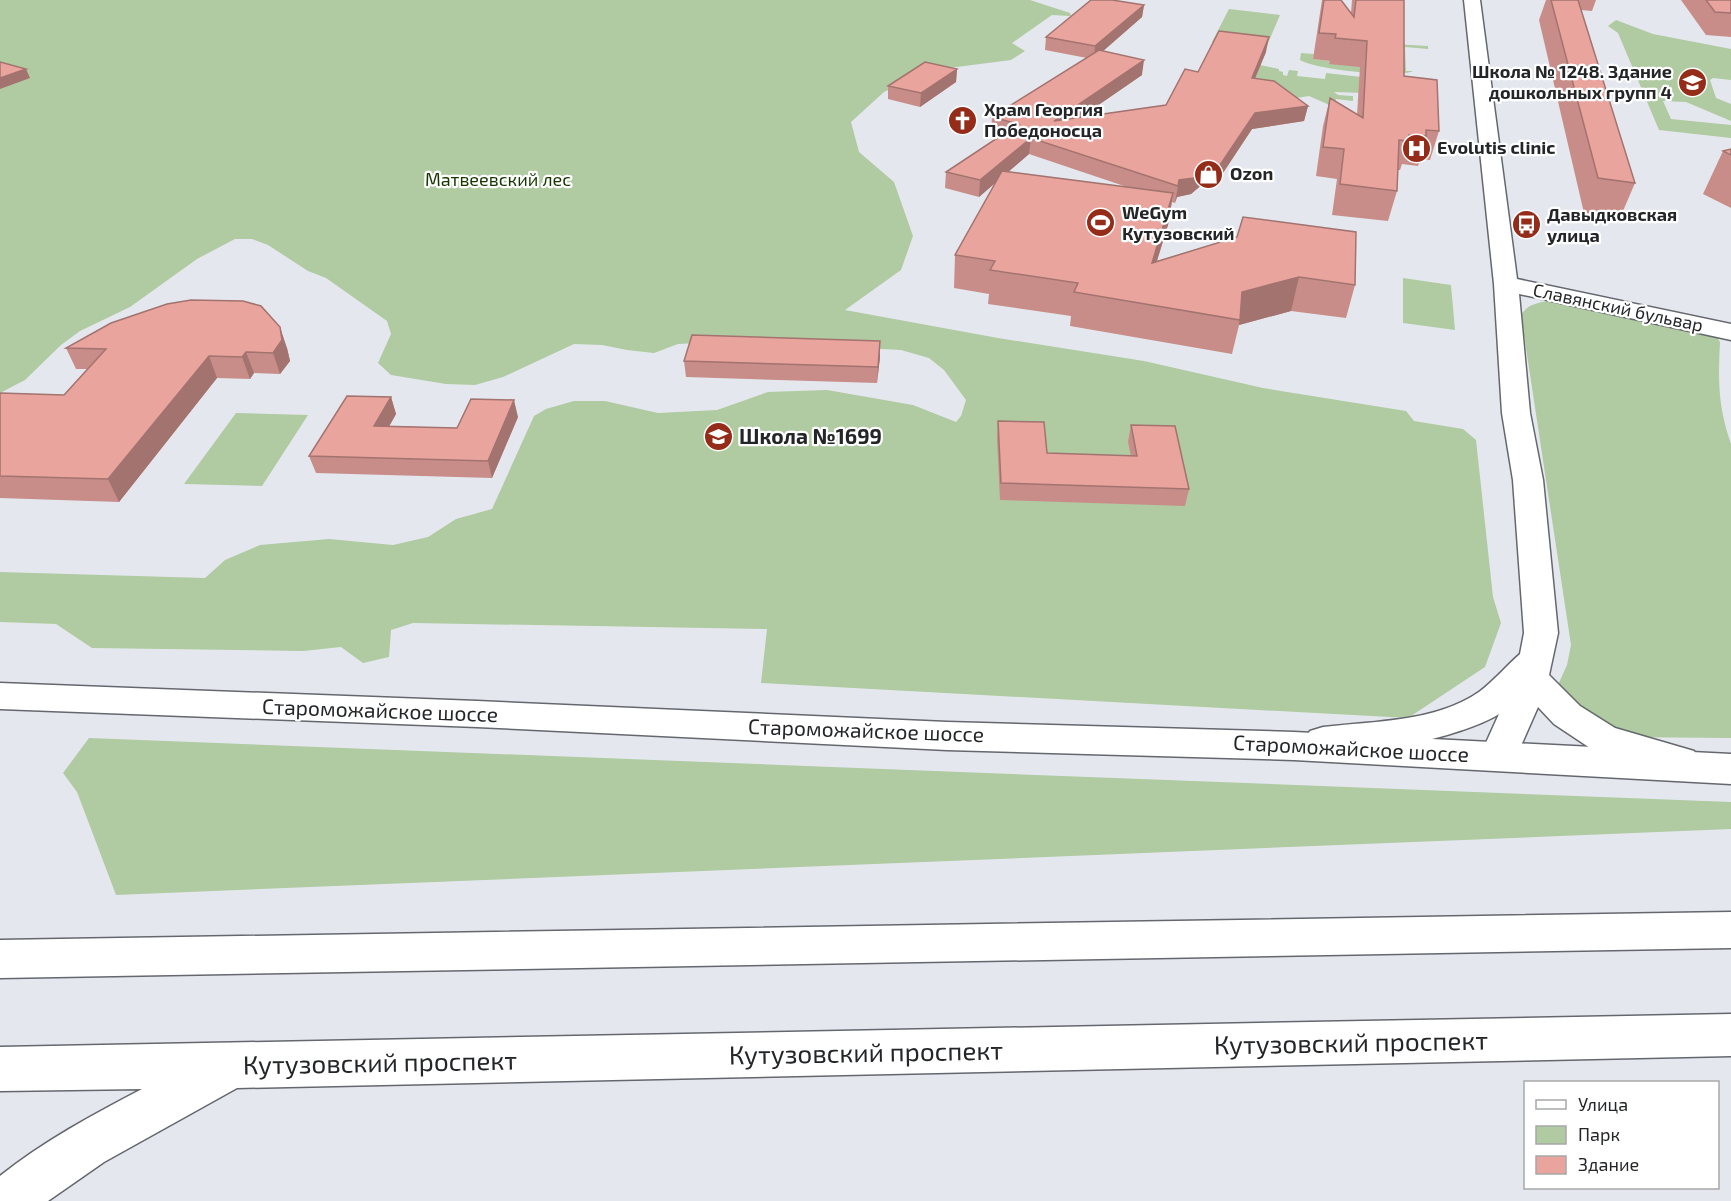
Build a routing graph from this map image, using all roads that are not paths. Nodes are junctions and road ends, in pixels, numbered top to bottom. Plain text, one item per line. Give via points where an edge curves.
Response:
1 (1472, 0) edge
2 (1506, 284) junction
3 (1731, 332) edge
4 (1535, 668) junction
5 (0, 696) edge
6 (1294, 746) junction
7 (1499, 756) junction
8 (1722, 769) edge
9 (1731, 930) edge
10 (0, 959) edge
11 (1731, 1035) edge
12 (233, 1066) junction
13 (0, 1069) edge
14 (9, 1201) edge

1 - 2 main road
2 - 3 main road, Славянский бульвар
2 - 4 main road via 1540,633
4 - 6 main road via 1491,702 1440,724
4 - 7 main road
4 - 8 main road via 1567,716 1603,738
5 - 6 main road, Староможайское шоссе via 947,736
6 - 7 main road, Староможайское шоссе
7 - 8 main road, Староможайское шоссе
9 - 10 main road
11 - 12 main road, Кутузовский проспект
12 - 13 main road, Кутузовский проспект
12 - 14 main road via 84,1148 32,1181

